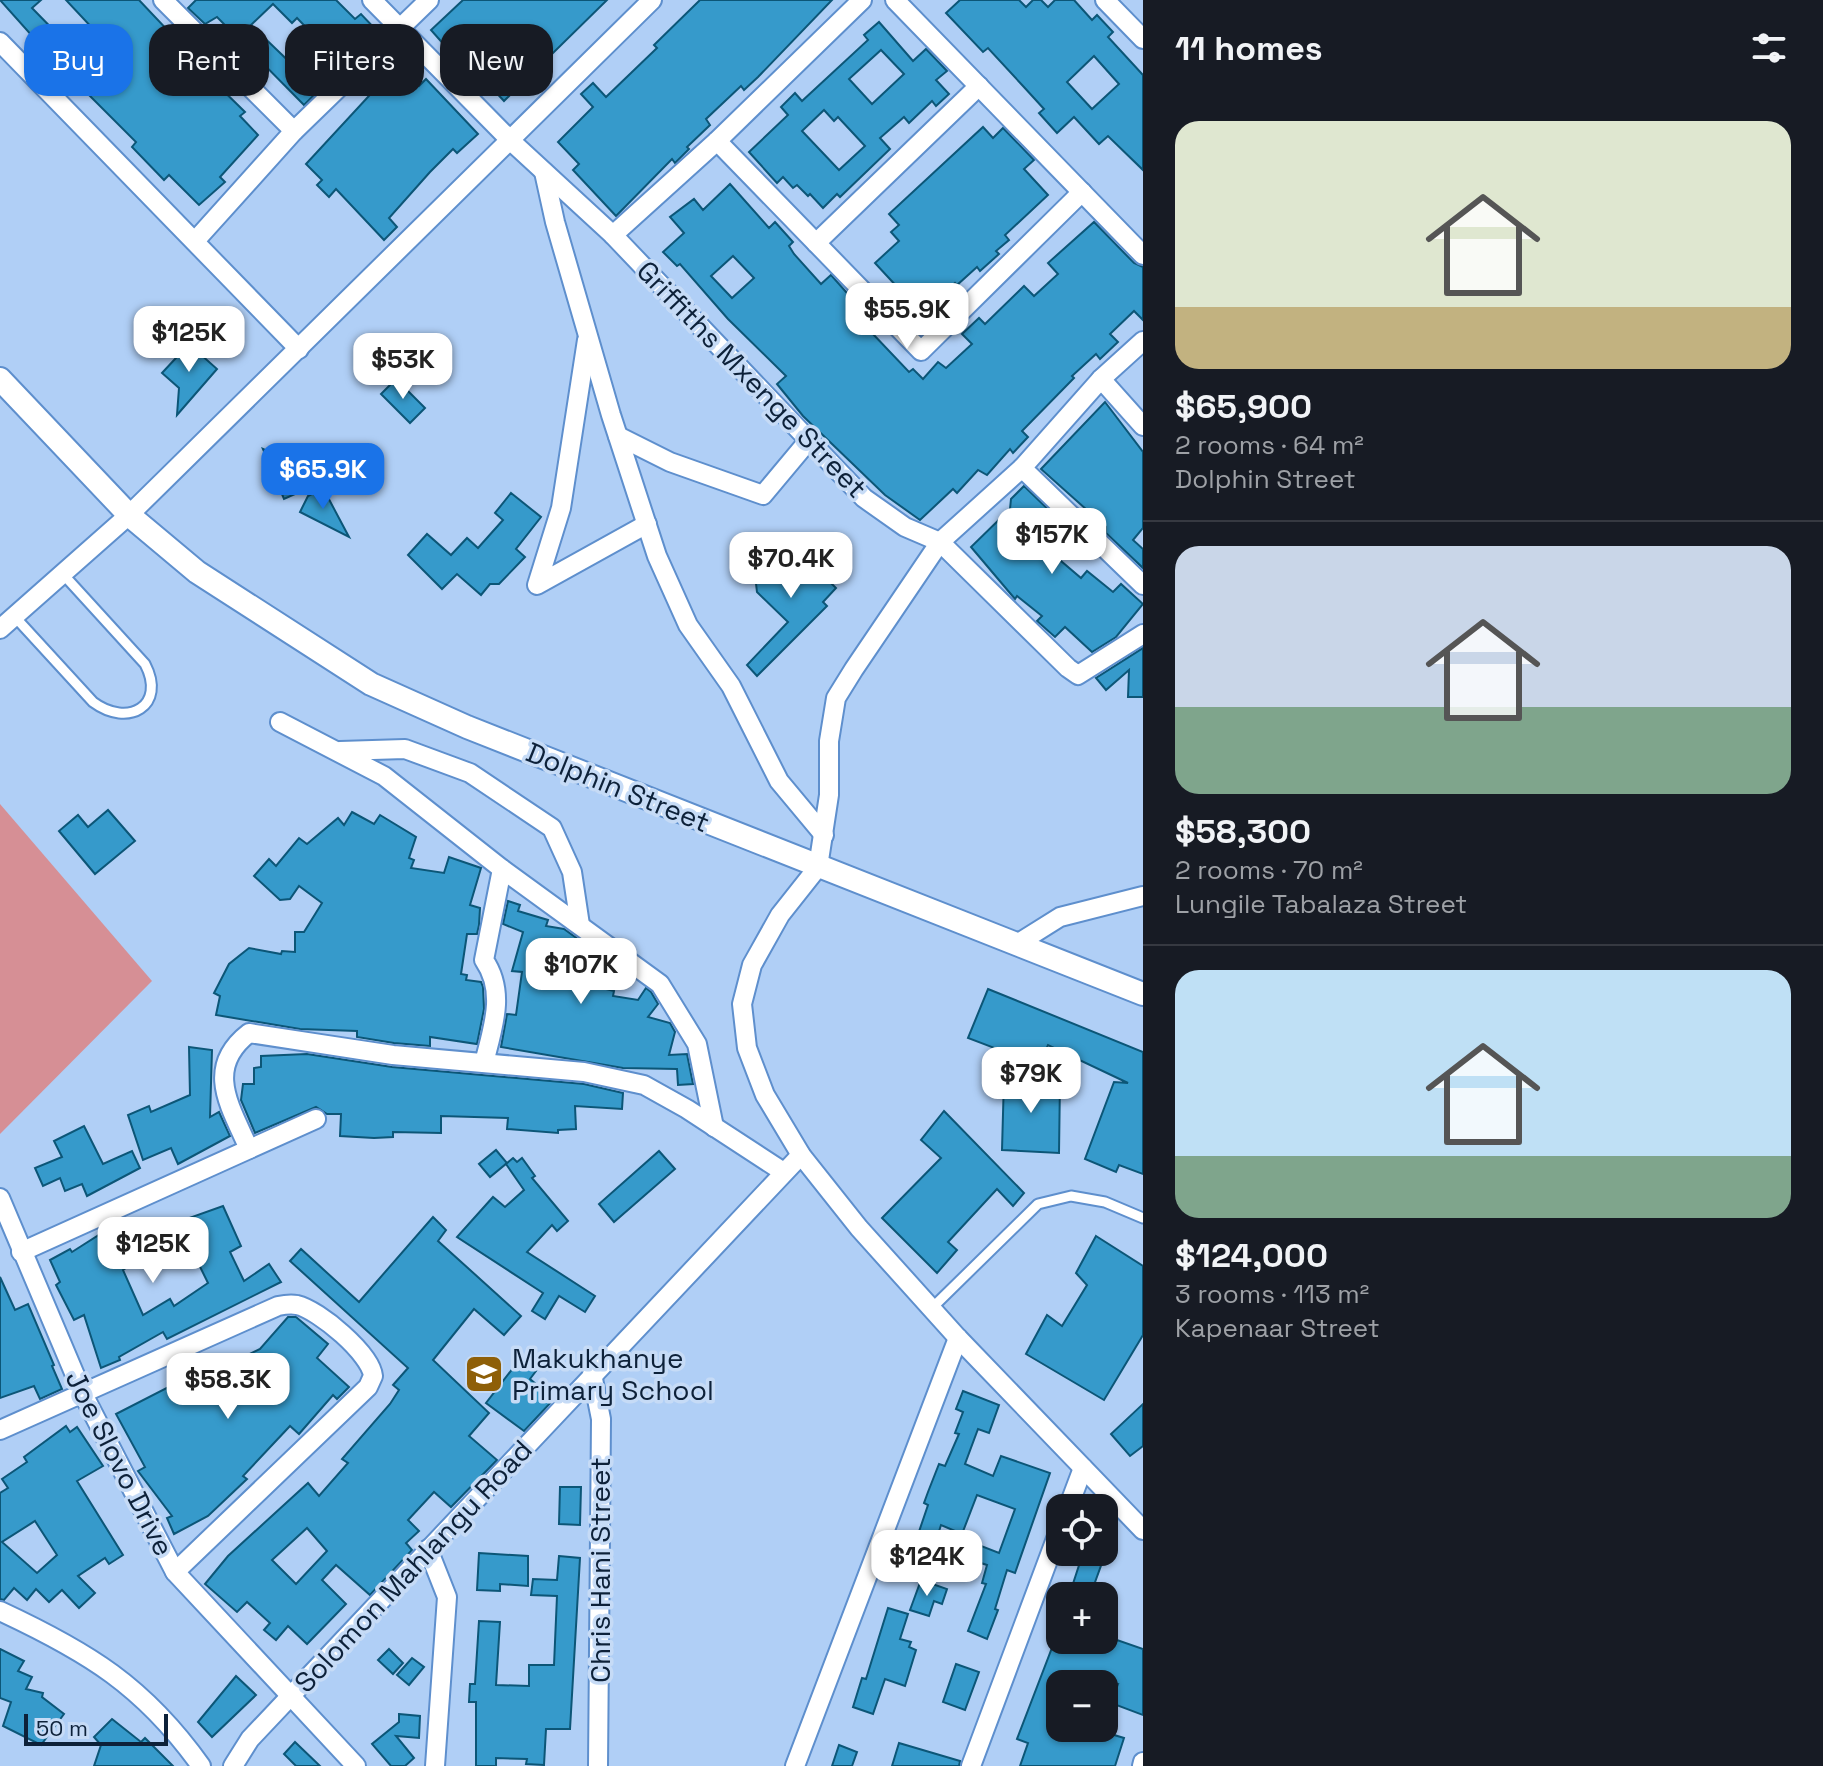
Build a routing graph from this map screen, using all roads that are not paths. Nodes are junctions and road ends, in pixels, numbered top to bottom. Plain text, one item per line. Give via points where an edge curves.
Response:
1 (163, 0) edge
2 (372, 0) edge
3 (429, 0) edge
4 (652, 0) edge
5 (862, 0) edge
6 (895, 0) edge
7 (1105, 0) edge
8 (397, 24) edge
9 (405, 24) edge
10 (1143, 39) edge
11 (0, 42) edge
12 (424, 52) edge
13 (979, 86) junction
14 (330, 96) edge
15 (294, 131) junction
16 (717, 141) junction
17 (512, 142) junction
18 (544, 172) junction
19 (1082, 192) junction
20 (613, 235) junction
21 (195, 241) junction
22 (816, 243) junction
23 (1143, 255) edge
24 (588, 333) junction
25 (1143, 341) edge
26 (299, 349) junction
27 (0, 379) edge
28 (1101, 379) junction
29 (1143, 426) edge
30 (618, 436) junction
31 (809, 440) junction
32 (1022, 468) junction
33 (129, 515) junction
34 (647, 524) junction
35 (940, 542) junction
36 (62, 573) junction
37 (1143, 585) edge
38 (15, 617) junction
39 (0, 629) edge
40 (1143, 634) edge
41 (280, 722) dead end
42 (338, 752) junction
43 (824, 835) junction
44 (818, 867) junction
45 (502, 869) junction
46 (1143, 896) edge
47 (580, 925) junction
48 (1017, 944) junction
49 (1143, 994) edge
50 (484, 1063) junction
51 (316, 1119) dead end
52 (714, 1127) junction
53 (249, 1149) junction
54 (801, 1155) junction
55 (782, 1171) junction
56 (0, 1198) edge
57 (1143, 1218) edge
58 (21, 1252) junction
59 (933, 1307) junction
60 (958, 1338) junction
61 (592, 1374) junction
62 (83, 1394) junction
63 (0, 1430) edge
64 (1083, 1468) junction
65 (1073, 1494) edge
66 (1143, 1530) edge
67 (428, 1549) junction
68 (1046, 1565) edge
69 (175, 1572) junction
70 (0, 1611) edge
71 (289, 1697) junction
72 (201, 1766) edge
73 (233, 1766) edge
74 (356, 1766) edge
75 (435, 1766) edge
76 (598, 1766) edge
77 (795, 1766) edge
78 (971, 1766) edge

1 - 15 street
2 - 8 street, Griffiths Mxenge Street
3 - 9 street
4 - 17 street
5 - 16 street
6 - 13 street
7 - 10 street
11 - 21 street
12 - 17 street, Griffiths Mxenge Street
13 - 19 street
13 - 22 street
14 - 15 street
15 - 21 street
16 - 20 street
16 - 22 street
17 - 18 street, Griffiths Mxenge Street
17 - 26 street
18 - 20 street, Griffiths Mxenge Street
18 - 24 street
19 - 22 street via 921,351
19 - 23 street
20 - 31 street, Griffiths Mxenge Street
21 - 26 street
24 - 30 street
24 - 34 street via 561,508 537,585
25 - 28 street
26 - 33 street
27 - 33 street, Dolphin Street
28 - 29 street
28 - 32 street
30 - 31 street via 670,462 763,495
30 - 34 street
31 - 35 street, Griffiths Mxenge Street via 864,498 905,527
32 - 35 street
32 - 37 street
33 - 36 street
33 - 44 street, Dolphin Street via 232,597 371,684
34 - 43 street via 688,625 731,686 779,781
35 - 40 street via 1078,675
35 - 43 street via 836,698
36 - 38 street
36 - 38 lane via 145,664 151,694 137,712 108,713 93,702
38 - 39 street
41 - 42 street
42 - 45 street via 384,776
42 - 47 street via 405,749 470,773 522,806 552,828 572,872
43 - 44 street
44 - 48 street, Dolphin Street
44 - 54 street via 780,915 752,965 742,1004 747,1048 765,1095
45 - 47 street
45 - 50 street via 484,960 497,978
46 - 48 street via 1060,917
47 - 52 street via 660,984 697,1044
48 - 49 street, Dolphin Street
50 - 52 street via 584,1072 644,1085
50 - 53 street via 249,1033 231,1047 222,1073 229,1105
51 - 53 street
52 - 55 street
53 - 58 street
54 - 55 street, Solomon Mahlangu Road
54 - 59 street via 859,1228
55 - 61 street, Solomon Mahlangu Road
56 - 58 street, Joe Slovo Drive
57 - 59 lane via 1105,1202 1071,1196 1038,1204
58 - 62 street, Joe Slovo Drive
59 - 60 street
60 - 64 street
60 - 77 street
61 - 67 street, Solomon Mahlangu Road
61 - 76 street, Chris Hani Street via 601,1419
62 - 63 street
62 - 69 street, Joe Slovo Drive
62 - 69 street via 278,1306 314,1312 367,1356 373,1376 368,1387
64 - 65 street
64 - 66 street
67 - 71 street, Solomon Mahlangu Road
67 - 75 street via 447,1597
68 - 78 street
69 - 71 street, Joe Slovo Drive
70 - 72 street via 110,1669 175,1729
71 - 73 street, Solomon Mahlangu Road
71 - 74 street, Joe Slovo Drive

